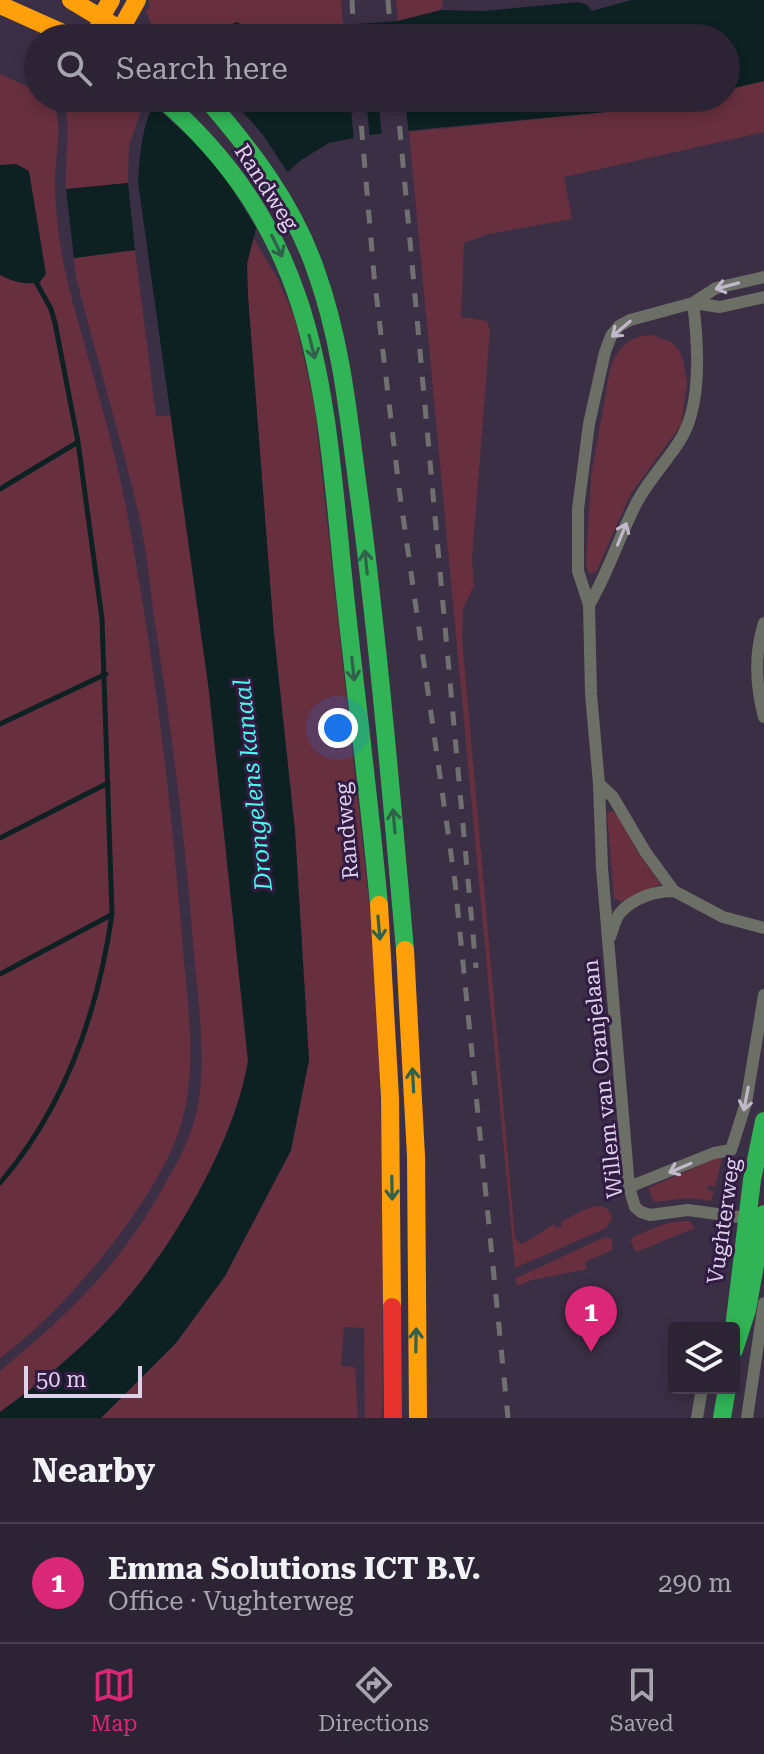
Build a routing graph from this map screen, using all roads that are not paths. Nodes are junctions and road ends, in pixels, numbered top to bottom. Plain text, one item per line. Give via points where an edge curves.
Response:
1 (71, 0) edge
2 (137, 0) edge
3 (0, 5) edge
4 (106, 8) edge
5 (43, 24) edge
6 (126, 24) edge
7 (176, 112) edge
8 (218, 112) edge
9 (764, 277) edge
10 (764, 297) edge
11 (693, 303) junction
12 (589, 605) junction
13 (764, 623) edge
14 (764, 717) edge
15 (599, 784) junction
16 (674, 891) junction
17 (764, 928) edge
18 (609, 940) junction
19 (764, 995) edge
20 (764, 1121) edge
21 (629, 1187) junction
22 (760, 1218) edge
23 (764, 1303) edge
24 (736, 1322) edge
25 (740, 1330) edge
26 (701, 1394) edge
27 (726, 1394) edge
28 (393, 1418) edge
29 (418, 1418) edge
30 (697, 1418) edge
31 (722, 1418) edge
32 (747, 1418) edge

1 - 4 main road
2 - 6 main road
3 - 5 main road
7 -> 28 main road, Randweg via 239,179 263,217 289,273 324,405 385,991
29 -> 8 main road, Randweg via 409,989 342,359 330,306 299,228 251,150
9 -> 11 street, Willem van Oranjelaan via 716,288
10 - 11 street, Willem van Oranjelaan via 720,307
12 -> 11 street, Willem van Oranjelaan via 639,497 688,425 696,374
11 -> 12 street, Willem van Oranjelaan via 619,326 605,352 578,509 578,571
12 - 15 street, Willem van Oranjelaan
13 - 14 street via 757,675
15 - 16 street via 613,797
15 - 18 street, Willem van Oranjelaan
16 - 17 street via 723,917
16 - 18 street, Willem van Oranjelaan via 638,899 619,914
18 - 21 street, Willem van Oranjelaan
19 -> 21 street, Vughterweg via 746,1103 731,1150
20 - 22 main road, Vughterweg
21 - 22 street, Willem van Oranjelaan via 635,1207 650,1215 688,1210
22 - 24 main road, Vughterweg
22 - 25 main road, Vughterweg
23 - 32 street
26 - 30 street
27 - 31 main road

